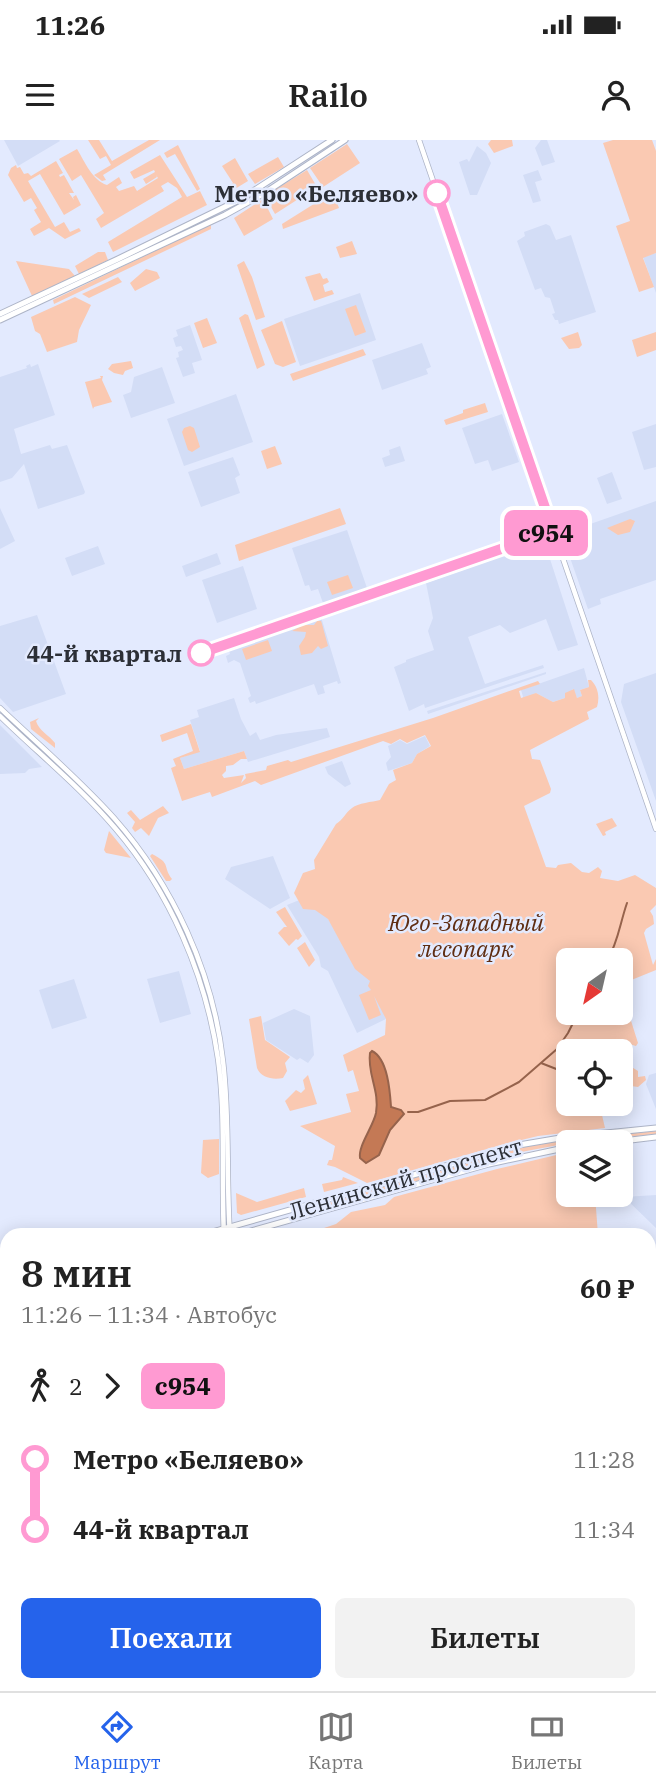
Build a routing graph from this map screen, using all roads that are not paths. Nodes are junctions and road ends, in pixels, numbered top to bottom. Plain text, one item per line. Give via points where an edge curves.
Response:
1 (332, 140) edge
2 (345, 140) edge
3 (419, 140) edge
4 (0, 314) edge
5 (0, 320) edge
6 (0, 708) edge
7 (0, 716) edge
8 (656, 829) edge
9 (656, 1128) edge
10 (656, 1137) edge
11 (633, 1140) edge
12 (556, 1150) edge
13 (226, 1228) edge
14 (226, 1228) edge
15 (233, 1228) edge
16 (261, 1228) edge

1 - 4 main road via 229,205
2 - 5 main road via 225,215
3 - 8 main road
6 - 13 main road via 126,832 188,934 210,995 223,1059
7 - 14 main road via 121,835 183,937 204,997 218,1061
9 - 15 main road, Ленинский проспект via 519,1145
10 - 11 main road
12 - 16 main road, Ленинский проспект

